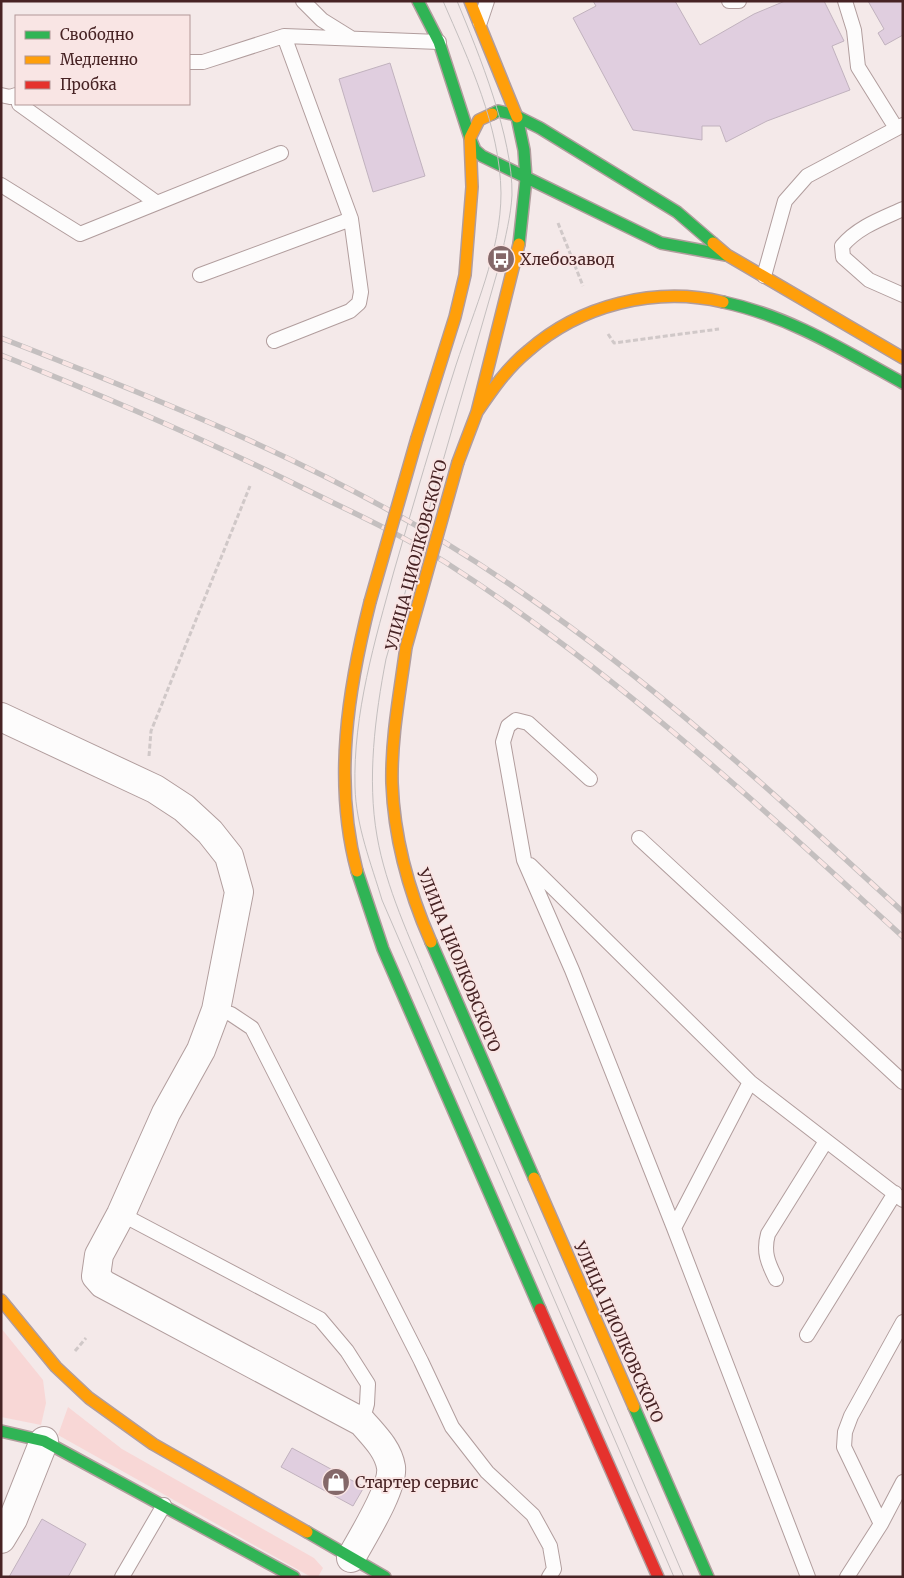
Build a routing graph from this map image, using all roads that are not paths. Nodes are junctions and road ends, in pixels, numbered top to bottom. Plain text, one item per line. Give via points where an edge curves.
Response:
1 (303, 1) edge
2 (418, 1) edge
3 (470, 1) edge
4 (487, 1) edge
5 (730, 1) edge
6 (739, 1) edge
7 (845, 1) edge
8 (480, 22) junction
9 (284, 36) junction
10 (352, 39) junction
11 (439, 42) junction
12 (190, 62) edge
13 (23, 105) edge
14 (517, 117) junction
15 (899, 126) edge
16 (470, 138) junction
17 (281, 153) dead end
18 (526, 179) junction
19 (1, 185) edge
20 (157, 203) junction
21 (903, 209) edge
22 (351, 220) junction
23 (727, 255) junction
24 (200, 275) dead end
25 (764, 276) junction
26 (903, 295) edge
27 (274, 341) dead end
28 (903, 358) edge
29 (903, 384) edge
30 (477, 412) junction
31 (1, 717) edge
32 (590, 779) dead end
33 (639, 838) dead end
34 (524, 860) junction
35 (216, 1010) junction
36 (750, 1082) junction
37 (903, 1082) edge
38 (826, 1142) junction
39 (899, 1196) edge
40 (121, 1214) junction
41 (674, 1228) junction
42 (776, 1279) dead end
43 (1, 1300) edge
44 (903, 1322) edge
45 (807, 1335) dead end
46 (362, 1422) junction
47 (1, 1431) edge
48 (44, 1441) junction
49 (903, 1482) edge
50 (164, 1504) junction
51 (881, 1524) junction
52 (1, 1539) edge
53 (348, 1564) junction
54 (122, 1577) edge
55 (294, 1577) edge
56 (385, 1577) edge
57 (549, 1577) edge
58 (658, 1577) edge
59 (708, 1577) edge
60 (808, 1577) edge
61 (847, 1577) edge

1 - 10 lane via 322,20
2 - 11 main road
3 - 8 main road, УЛИЦА ЦИОЛКОВСКОГО
4 - 8 lane
5 - 6 lane
7 - 15 lane via 854,30 858,67
8 - 14 main road, УЛИЦА ЦИОЛКОВСКОГО
9 - 10 lane
9 - 12 lane via 203,62
9 - 22 lane
10 - 11 lane
11 - 16 main road
13 - 20 lane
14 - 16 main road via 498,111 489,113 479,120
14 - 18 main road, УЛИЦА ЦИОЛКОВСКОГО
14 - 23 main road via 677,212
15 - 25 lane via 807,176 785,201
16 - 18 main road via 482,156
16 - 58 main road, УЛИЦА ЦИОЛКОВСКОГО, bridge via 472,187 465,275 455,317 416,438 352,677 344,772 348,829 360,882 383,949
17 - 20 lane
18 - 23 main road via 661,243
18 - 30 main road, УЛИЦА ЦИОЛКОВСКОГО via 518,252
19 - 20 lane via 80,234
21 - 26 lane via 851,235 842,246 843,257 869,280
22 - 24 lane
22 - 27 lane via 361,292 359,303 350,311
23 - 25 main road
25 - 28 main road
29 - 30 main road via 779,318 746,306 687,295 663,295 593,310 551,333 517,361 489,392
30 - 59 main road, УЛИЦА ЦИОЛКОВСКОГО, bridge via 458,462 406,647 393,777 395,823 404,867 426,931
31 - 35 street via 155,789 184,808 210,832 229,856 239,892
32 - 34 lane via 528,723 516,720 508,726 503,742
33 - 37 lane
34 - 36 lane
34 - 41 lane via 572,970
35 - 40 street via 201,1050 166,1113
35 - 57 lane via 231,1014 252,1028 452,1427 487,1472 533,1515 550,1546 554,1569
36 - 38 lane
36 - 41 lane
38 - 39 lane
38 - 42 lane via 768,1234 764,1248 766,1260
39 - 45 lane
40 - 46 lane via 320,1319 347,1351 368,1384 368,1404
40 - 46 street via 96,1265 96,1276 103,1284
41 - 60 lane
43 - 53 main road via 56,1367 90,1398 153,1444
44 - 51 lane via 845,1432 844,1447
46 - 53 street via 383,1446 391,1468 383,1498
47 - 48 main road
48 - 50 main road
48 - 52 street via 13,1519
49 - 51 lane
50 - 54 lane
50 - 55 main road
51 - 61 lane
53 - 56 main road

